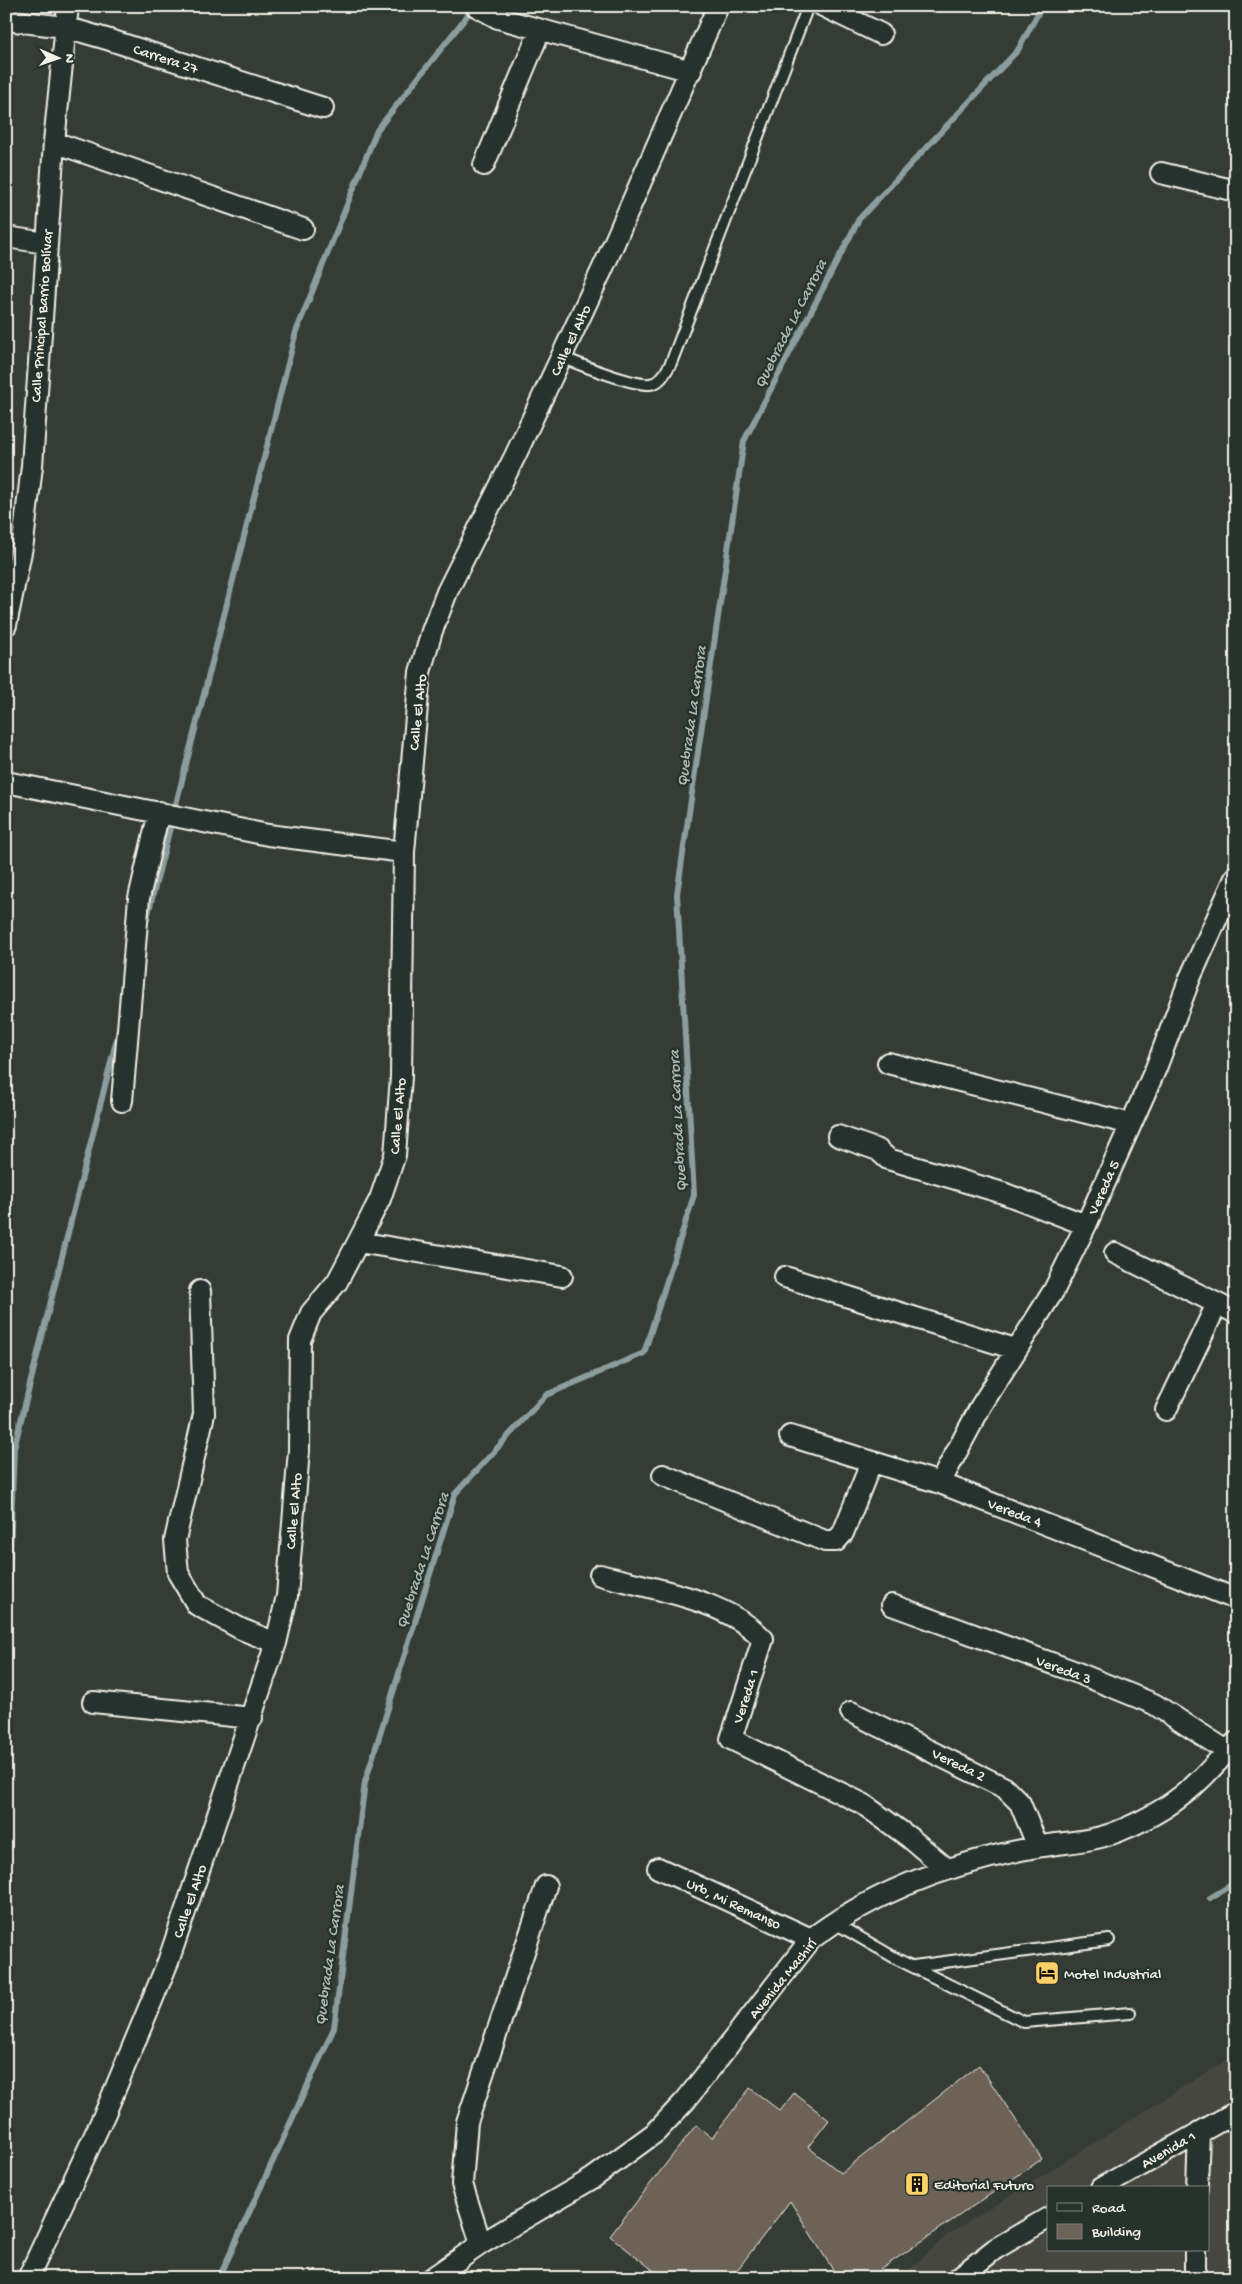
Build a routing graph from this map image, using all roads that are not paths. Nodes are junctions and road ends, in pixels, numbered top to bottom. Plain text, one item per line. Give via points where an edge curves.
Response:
1 (68, 6) edge
2 (476, 6) edge
3 (718, 6) edge
4 (808, 6) edge
5 (823, 6) edge
6 (6, 20) edge
7 (65, 27) junction
8 (540, 30) junction
9 (881, 34) dead end
10 (691, 71) junction
11 (323, 108) dead end
12 (54, 142) junction
13 (484, 165) dead end
14 (1161, 173) dead end
15 (1236, 192) edge
16 (303, 229) dead end
17 (6, 237) edge
18 (46, 243) junction
19 (562, 356) junction
20 (15, 540) edge
21 (6, 625) edge
22 (6, 782) edge
23 (159, 812) junction
24 (404, 852) junction
25 (1236, 876) edge
26 (888, 1063) dead end
27 (122, 1101) dead end
28 (1132, 1124) junction
29 (838, 1136) dead end
30 (1086, 1225) junction
31 (358, 1242) junction
32 (1115, 1253) dead end
33 (562, 1276) dead end
34 (785, 1276) dead end
35 (200, 1290) dead end
36 (1217, 1304) junction
37 (1236, 1313) edge
38 (1015, 1349) junction
39 (1166, 1410) dead end
40 (790, 1436) dead end
41 (871, 1463) junction
42 (663, 1476) dead end
43 (940, 1483) junction
44 (600, 1574) dead end
45 (1236, 1599) edge
46 (892, 1605) dead end
47 (276, 1643) junction
48 (94, 1702) dead end
49 (851, 1712) dead end
50 (252, 1718) junction
51 (1231, 1747) edge
52 (1038, 1847) junction
53 (658, 1868) dead end
54 (947, 1869) junction
55 (546, 1886) dead end
56 (833, 1922) junction
57 (810, 1939) junction
58 (1109, 1940) dead end
59 (914, 1966) junction
60 (1130, 2013) dead end
61 (1236, 2112) edge
62 (1199, 2132) junction
63 (1104, 2186) edge
64 (1197, 2186) edge
65 (1047, 2219) edge
66 (481, 2244) junction
67 (1195, 2252) edge
68 (28, 2278) edge
69 (432, 2278) edge
70 (958, 2278) edge
71 (1195, 2278) edge

1 - 7 street, Calle Principal Barrio Bolívar
2 - 8 street via 498,18
3 - 10 street, Calle El Alto
4 - 19 lane via 671,363 662,378 651,384 640,382 591,369
5 - 9 street
6 - 7 street, Carrera 27
7 - 11 street, Carrera 27
7 - 12 street, Calle Principal Barrio Bolívar
8 - 10 street
8 - 13 street
10 - 19 street, Calle El Alto
12 - 16 street
12 - 18 street, Calle Principal Barrio Bolívar
14 - 15 street
17 - 18 street
18 - 20 street, Calle Principal Barrio Bolívar via 32,466
19 - 24 street, Calle El Alto via 447,592 432,631 420,672
20 - 21 street, Calle Principal Barrio Bolívar
22 - 23 street
23 - 24 street via 268,836
23 - 27 street via 139,898
24 - 31 street, Calle El Alto via 401,1077 395,1155 380,1199
25 - 28 street, Vereda 5 via 1190,978
26 - 28 street
28 - 30 street, Vereda 5
29 - 30 street via 878,1150 888,1158 1003,1193
30 - 38 street, Vereda 5 via 1054,1290
31 - 33 street
31 - 47 street, Calle El Alto via 337,1282 311,1313 300,1340 299,1450 288,1596
32 - 36 street
34 - 38 street
35 - 47 street via 204,1414 175,1540 178,1573 197,1605 241,1629
36 - 37 street
36 - 39 street
38 - 43 street, Vereda 5
40 - 41 street, Vereda 4
41 - 42 street via 843,1533 836,1541 825,1541
41 - 43 street, Vereda 4
43 - 45 street, Vereda 4
44 - 54 street, Vereda 1 via 717,1607 750,1625 763,1639 731,1739 862,1804
46 - 51 street, Vereda 3 via 1154,1704
47 - 50 street, Calle El Alto
48 - 50 street
49 - 52 street, Vereda 2 via 1005,1788 1020,1803
50 - 68 street, Calle El Alto via 168,1962 106,2111
51 - 52 street, Avenida Machirí via 1179,1798 1150,1816 1118,1832
52 - 54 street, Avenida Machirí
53 - 57 street, Urb, Mi Remanso
54 - 56 street, Avenida Machirí via 899,1886
55 - 66 street via 467,2122 462,2184
56 - 57 street, Avenida Machirí
56 - 59 lane
57 - 66 street, Avenida Machirí via 686,2100 656,2132 593,2178
58 - 59 lane
59 - 60 lane via 1024,2022
61 - 62 street, Avenida 1
62 - 63 street, Avenida 1
62 - 64 street
65 - 70 street via 995,2249
66 - 69 street, Avenida Machirí
67 - 71 street

